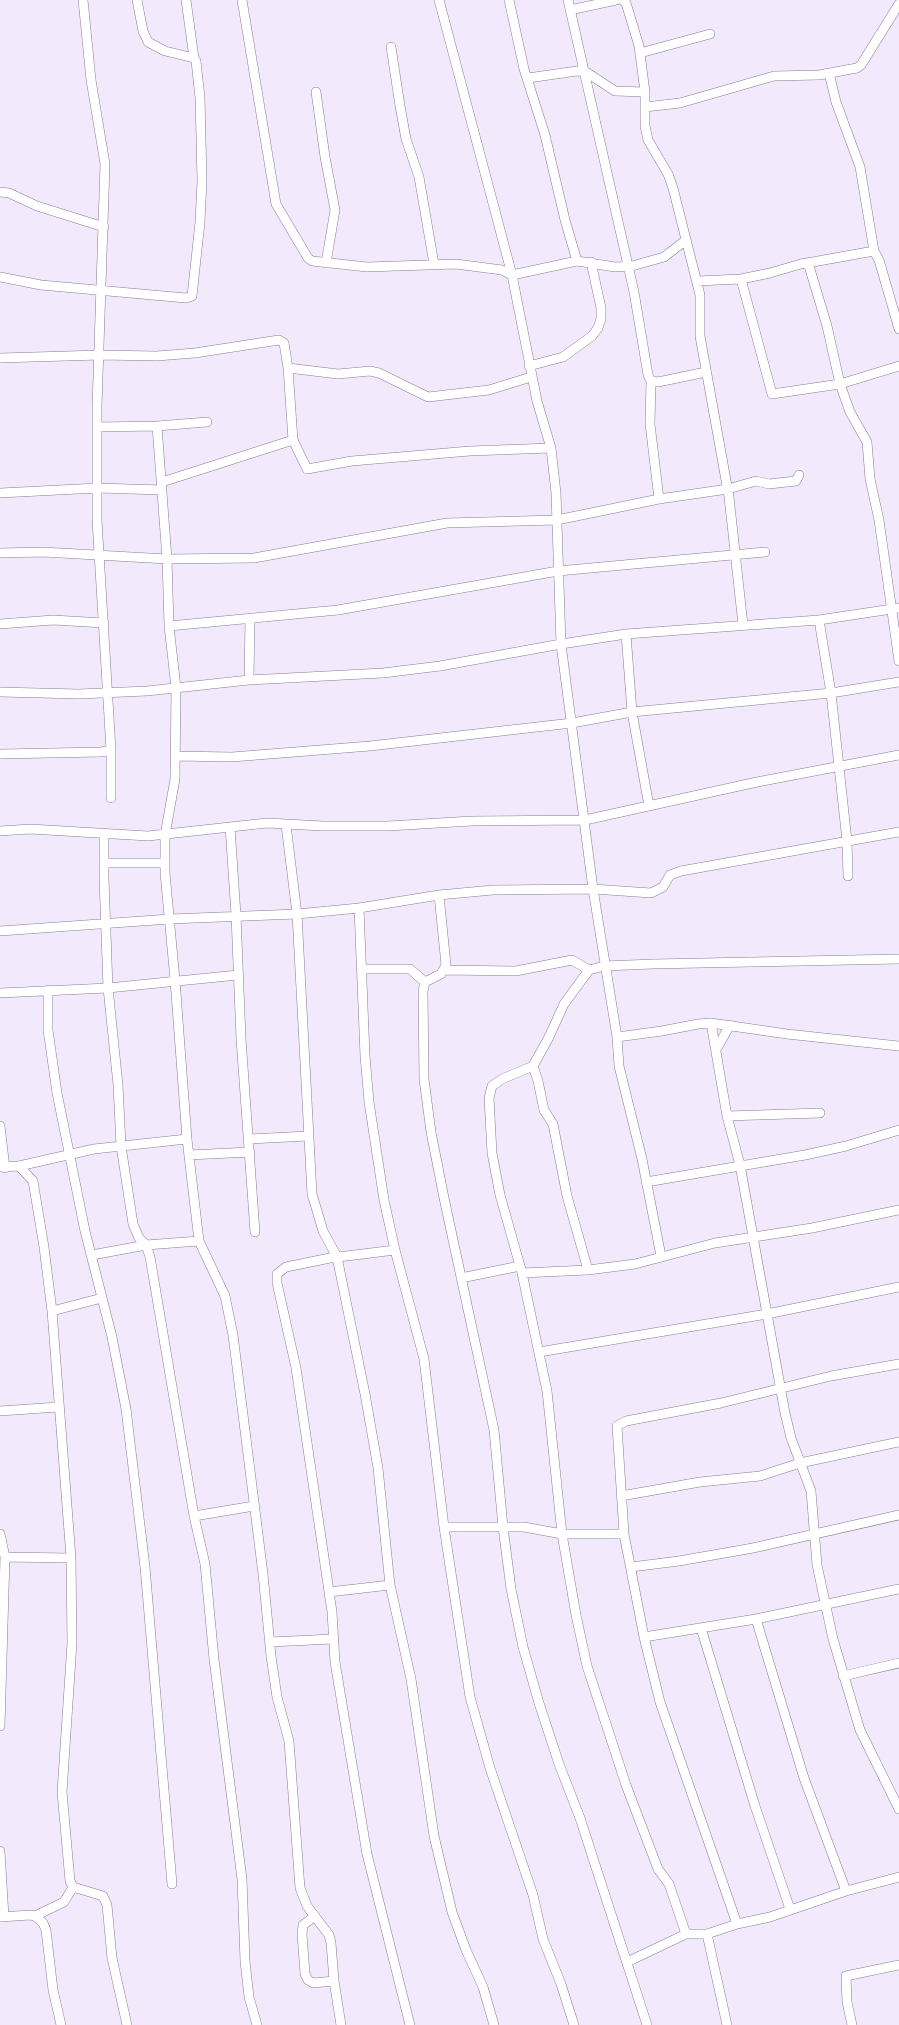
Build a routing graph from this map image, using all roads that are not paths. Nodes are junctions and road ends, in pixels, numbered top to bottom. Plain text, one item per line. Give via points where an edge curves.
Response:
1 (83, 0) edge
2 (137, 0) edge
3 (186, 0) edge
4 (242, 0) edge
5 (439, 0) edge
6 (509, 0) edge
7 (568, 0) edge
8 (616, 0) edge
9 (622, 0) edge
10 (899, 4) edge
11 (570, 10) junction
12 (710, 34) dead end
13 (391, 47) dead end
14 (640, 54) junction
15 (194, 58) junction
16 (586, 72) junction
17 (829, 73) junction
18 (528, 78) junction
19 (316, 92) dead end
20 (645, 92) junction
21 (646, 107) junction
22 (0, 192) edge
23 (104, 227) junction
24 (686, 240) junction
25 (874, 251) junction
26 (577, 262) junction
27 (591, 262) junction
28 (326, 263) junction
29 (807, 263) junction
30 (434, 264) junction
31 (628, 266) junction
32 (512, 275) junction
33 (0, 278) edge
34 (741, 279) junction
35 (697, 281) junction
36 (102, 290) junction
37 (899, 329) edge
38 (100, 355) junction
39 (0, 358) edge
40 (529, 366) junction
41 (899, 366) edge
42 (288, 368) junction
43 (706, 372) junction
44 (532, 376) junction
45 (651, 381) junction
46 (840, 384) junction
47 (207, 422) dead end
48 (157, 426) junction
49 (97, 428) junction
50 (293, 440) junction
51 (551, 448) junction
52 (799, 476) dead end
53 (162, 486) junction
54 (98, 488) junction
55 (728, 489) junction
56 (0, 493) edge
57 (659, 498) junction
58 (557, 520) junction
59 (765, 552) dead end
60 (0, 553) edge
61 (736, 555) junction
62 (100, 556) junction
63 (166, 559) junction
64 (558, 571) junction
65 (895, 609) edge
66 (250, 618) junction
67 (820, 620) junction
68 (104, 623) junction
69 (0, 624) edge
70 (744, 625) junction
71 (169, 626) junction
72 (626, 634) junction
73 (561, 644) junction
74 (899, 661) edge
75 (249, 680) junction
76 (899, 682) edge
77 (176, 688) junction
78 (0, 692) edge
79 (108, 693) junction
80 (831, 693) junction
81 (632, 712) junction
82 (572, 723) junction
83 (111, 750) junction
84 (0, 754) edge
85 (899, 755) edge
86 (176, 756) junction
87 (838, 766) junction
88 (111, 798) dead end
89 (649, 806) junction
90 (585, 820) junction
91 (286, 825) junction
92 (230, 827) junction
93 (0, 831) edge
94 (899, 832) edge
95 (104, 835) junction
96 (165, 835) junction
97 (847, 841) junction
98 (104, 863) junction
99 (165, 863) junction
100 (848, 876) dead end
101 (593, 889) junction
102 (439, 895) junction
103 (359, 908) junction
104 (297, 914) junction
105 (236, 915) junction
106 (170, 919) junction
107 (105, 925) junction
108 (0, 930) edge
109 (899, 959) edge
110 (604, 966) junction
111 (362, 969) junction
112 (444, 970) junction
113 (589, 970) junction
114 (238, 976) junction
115 (175, 980) junction
116 (425, 982) junction
117 (108, 988) junction
118 (48, 990) junction
119 (0, 993) edge
120 (711, 1023) junction
121 (730, 1025) junction
122 (617, 1037) junction
123 (899, 1046) edge
124 (717, 1048) junction
125 (533, 1066) junction
126 (820, 1114) dead end
127 (727, 1116) junction
128 (0, 1126) edge
129 (899, 1130) edge
130 (308, 1136) junction
131 (187, 1139) junction
132 (249, 1140) junction
133 (121, 1146) junction
134 (250, 1152) junction
135 (70, 1154) junction
136 (189, 1155) junction
137 (740, 1165) junction
138 (19, 1166) junction
139 (2, 1167) edge
140 (646, 1182) junction
141 (899, 1210) edge
142 (255, 1232) dead end
143 (752, 1238) junction
144 (199, 1241) junction
145 (146, 1245) junction
146 (395, 1250) junction
147 (92, 1255) junction
148 (660, 1256) junction
149 (338, 1257) junction
150 (521, 1270) junction
151 (588, 1270) junction
152 (461, 1278) junction
153 (899, 1287) edge
154 (102, 1298) junction
155 (52, 1311) junction
156 (767, 1314) junction
157 (539, 1352) junction
158 (899, 1364) edge
159 (781, 1388) junction
160 (58, 1407) junction
161 (0, 1411) edge
162 (899, 1442) edge
163 (800, 1463) junction
164 (621, 1496) junction
165 (254, 1506) junction
166 (194, 1516) junction
167 (899, 1516) edge
168 (444, 1527) junction
169 (503, 1527) junction
170 (0, 1534) edge
171 (562, 1534) junction
172 (624, 1534) junction
173 (814, 1536) junction
174 (1, 1548) edge
175 (5, 1557) junction
176 (71, 1558) junction
177 (631, 1567) junction
178 (390, 1585) junction
179 (899, 1588) edge
180 (329, 1592) junction
181 (825, 1605) junction
182 (756, 1619) junction
183 (701, 1628) junction
184 (644, 1638) junction
185 (333, 1639) junction
186 (270, 1642) junction
187 (899, 1663) edge
188 (843, 1676) junction
189 (0, 1726) edge
190 (899, 1809) edge
191 (0, 1851) edge
192 (899, 1877) edge
193 (172, 1884) dead end
194 (73, 1887) junction
195 (846, 1891) junction
196 (790, 1909) junction
197 (35, 1916) junction
198 (315, 1916) junction
199 (2, 1917) edge
200 (737, 1924) junction
201 (686, 1934) junction
202 (707, 1934) junction
203 (627, 1962) junction
204 (899, 1965) edge
205 (334, 1981) junction
206 (60, 2025) edge
207 (127, 2025) edge
208 (257, 2025) edge
209 (341, 2025) edge
210 (410, 2025) edge
211 (494, 2025) edge
212 (574, 2025) edge
213 (646, 2025) edge
214 (727, 2025) edge
215 (852, 2025) edge

1 - 23 street via 91,80 105,164
2 - 15 street via 142,31 148,42 165,51
3 - 15 street
4 - 28 street via 276,204 308,258
5 - 32 street
6 - 18 street
7 - 11 street
8 - 11 street
9 - 14 street via 626,3
10 - 17 street via 861,65
11 - 16 street
12 - 14 street
13 - 30 street via 406,139 419,177
14 - 20 street
15 - 36 street via 200,98 202,173 192,296
16 - 18 street via 577,70
16 - 20 street via 615,91
16 - 31 street
17 - 21 street via 774,76 680,103
17 - 25 street via 860,168
18 - 26 street
19 - 28 street via 335,210
20 - 21 street
21 - 24 street via 648,140 668,174
22 - 23 street
23 - 36 street
24 - 31 street via 664,257
24 - 35 street
25 - 29 street
25 - 37 street
26 - 27 street
26 - 32 street
27 - 31 street via 610,267
27 - 40 street via 601,308 598,328 563,357
28 - 30 street via 367,267
29 - 34 street
29 - 46 street via 828,326
30 - 32 street via 502,270
31 - 45 street
32 - 40 street
33 - 36 street via 41,286
34 - 35 street
34 - 46 street via 772,394
35 - 43 street
36 - 38 street
38 - 39 street
38 - 42 street via 195,353 279,340 284,343
38 - 49 street
40 - 44 street
41 - 46 street
42 - 44 street via 338,374 370,371 428,397 489,390
42 - 50 street
43 - 45 street
43 - 55 street
44 - 51 street
45 - 57 street via 650,424
46 - 65 street via 850,412 867,442 870,479
47 - 48 street
48 - 49 street
48 - 53 street
49 - 54 street
50 - 51 street via 307,469 352,461
50 - 53 street
51 - 58 street
52 - 55 street via 796,481 769,484 756,481
53 - 54 street
53 - 63 street
54 - 56 street
54 - 62 street
55 - 57 street
55 - 61 street
57 - 58 street
58 - 63 street via 447,524 254,558
58 - 64 street
59 - 61 street
60 - 62 street
61 - 64 street
61 - 70 street
62 - 63 street
62 - 68 street
63 - 71 street
64 - 66 street via 338,610
64 - 73 street
65 - 67 street
65 - 74 street
66 - 71 street
66 - 75 street
67 - 70 street
67 - 80 street
68 - 69 street via 53,620
68 - 79 street
70 - 72 street
71 - 77 street
72 - 73 street
72 - 81 street
73 - 75 street via 383,673
73 - 82 street
75 - 77 street
76 - 80 street
77 - 79 street
77 - 86 street
78 - 79 street
79 - 83 street
80 - 81 street
80 - 87 street
81 - 82 street
81 - 89 street
82 - 86 street via 301,752
82 - 90 street
83 - 84 street
83 - 88 street
85 - 87 street
86 - 96 street
87 - 89 street
87 - 97 street
89 - 90 street
90 - 91 street via 388,826
90 - 101 street
91 - 92 street via 267,823
91 - 104 street
92 - 96 street
92 - 105 street
93 - 95 street
94 - 97 street
95 - 96 street
95 - 98 street
96 - 99 street
97 - 100 street
97 - 101 street via 681,871 670,875 663,887 651,892
98 - 99 street
98 - 107 street
99 - 106 street
101 - 102 street via 493,890
101 - 110 street
102 - 103 street
102 - 112 street via 446,955
103 - 104 street
103 - 111 street
104 - 105 street
104 - 130 street
105 - 106 street
105 - 114 street
106 - 107 street
106 - 115 street
107 - 108 street
107 - 117 street
109 - 110 street
110 - 113 street
110 - 122 street
111 - 116 street via 410,969
111 - 146 street via 369,1102
112 - 113 street via 516,971 572,960
112 - 116 street
113 - 125 street via 564,1004
114 - 115 street
114 - 132 street
115 - 117 street
115 - 131 street
116 - 152 street via 424,1079 431,1132
117 - 118 street
117 - 133 street
118 - 119 street
118 - 135 street via 51,1060
120 - 121 street
120 - 122 street
120 - 124 street
121 - 123 street
121 - 124 street
122 - 140 street via 619,1066
124 - 127 street
125 - 150 street via 492,1086 489,1098 492,1153
125 - 151 street via 544,1110 553,1124 567,1196
126 - 127 street
127 - 137 street
128 - 139 street
129 - 137 street via 846,1146
130 - 132 street
130 - 149 street via 312,1194 317,1216
131 - 133 street
131 - 136 street
132 - 134 street
133 - 135 street
133 - 145 street via 133,1224
134 - 136 street
134 - 142 street
135 - 138 street
135 - 147 street
136 - 144 street
137 - 140 street
137 - 143 street
138 - 139 street
138 - 155 street via 33,1181 36,1190
140 - 148 street
141 - 143 street
143 - 148 street
143 - 156 street
144 - 145 street
144 - 165 street via 217,1276 229,1311
145 - 147 street
145 - 166 street
146 - 149 street
146 - 168 street via 424,1359
147 - 154 street
148 - 151 street via 635,1264
149 - 178 street via 376,1458
149 - 180 street via 286,1267 278,1274 277,1282 296,1368
150 - 151 street
150 - 152 street
150 - 157 street
152 - 169 street via 494,1430
153 - 156 street
154 - 155 street
154 - 193 street via 126,1409 145,1567
155 - 160 street
156 - 157 street
156 - 159 street
157 - 171 street via 547,1391
158 - 159 street
159 - 163 street via 791,1438
159 - 164 street via 620,1423 616,1426
160 - 161 street
160 - 176 street
162 - 163 street
163 - 164 street via 760,1476 700,1482
163 - 173 street via 811,1491
164 - 172 street
165 - 166 street
165 - 186 street
166 - 208 street via 205,1564 242,1879 248,1988
167 - 173 street
168 - 169 street
168 - 212 street via 473,1706 490,1768 533,1894 543,1939
169 - 171 street
169 - 203 street via 512,1589 530,1671
170 - 174 street
171 - 172 street
171 - 201 street via 587,1666 647,1841 668,1884
172 - 177 street
173 - 177 street
173 - 181 street
174 - 175 street
175 - 176 street
175 - 189 street
176 - 194 street via 72,1642 62,1792
177 - 184 street
178 - 180 street
178 - 211 street via 410,1679 441,1866 452,1912 483,1987
179 - 181 street
180 - 185 street
181 - 182 street
181 - 188 street
182 - 183 street
182 - 195 street via 804,1778
183 - 184 street
183 - 196 street
184 - 200 street via 660,1702
185 - 186 street
185 - 210 street via 367,1854
186 - 198 street via 277,1697 289,1741 300,1888
187 - 188 street
188 - 190 street via 860,1730
191 - 199 street
192 - 195 street
194 - 197 street via 64,1902
194 - 207 street via 103,1896 107,1905 112,1958
195 - 196 street
196 - 200 street
197 - 199 street
197 - 206 street via 46,1930
198 - 205 street via 329,1935
198 - 205 street via 304,1925 302,1934 306,1974 313,1983
200 - 202 street
201 - 202 street
201 - 203 street
202 - 214 street
203 - 213 street
204 - 215 street via 846,1976
205 - 209 street

